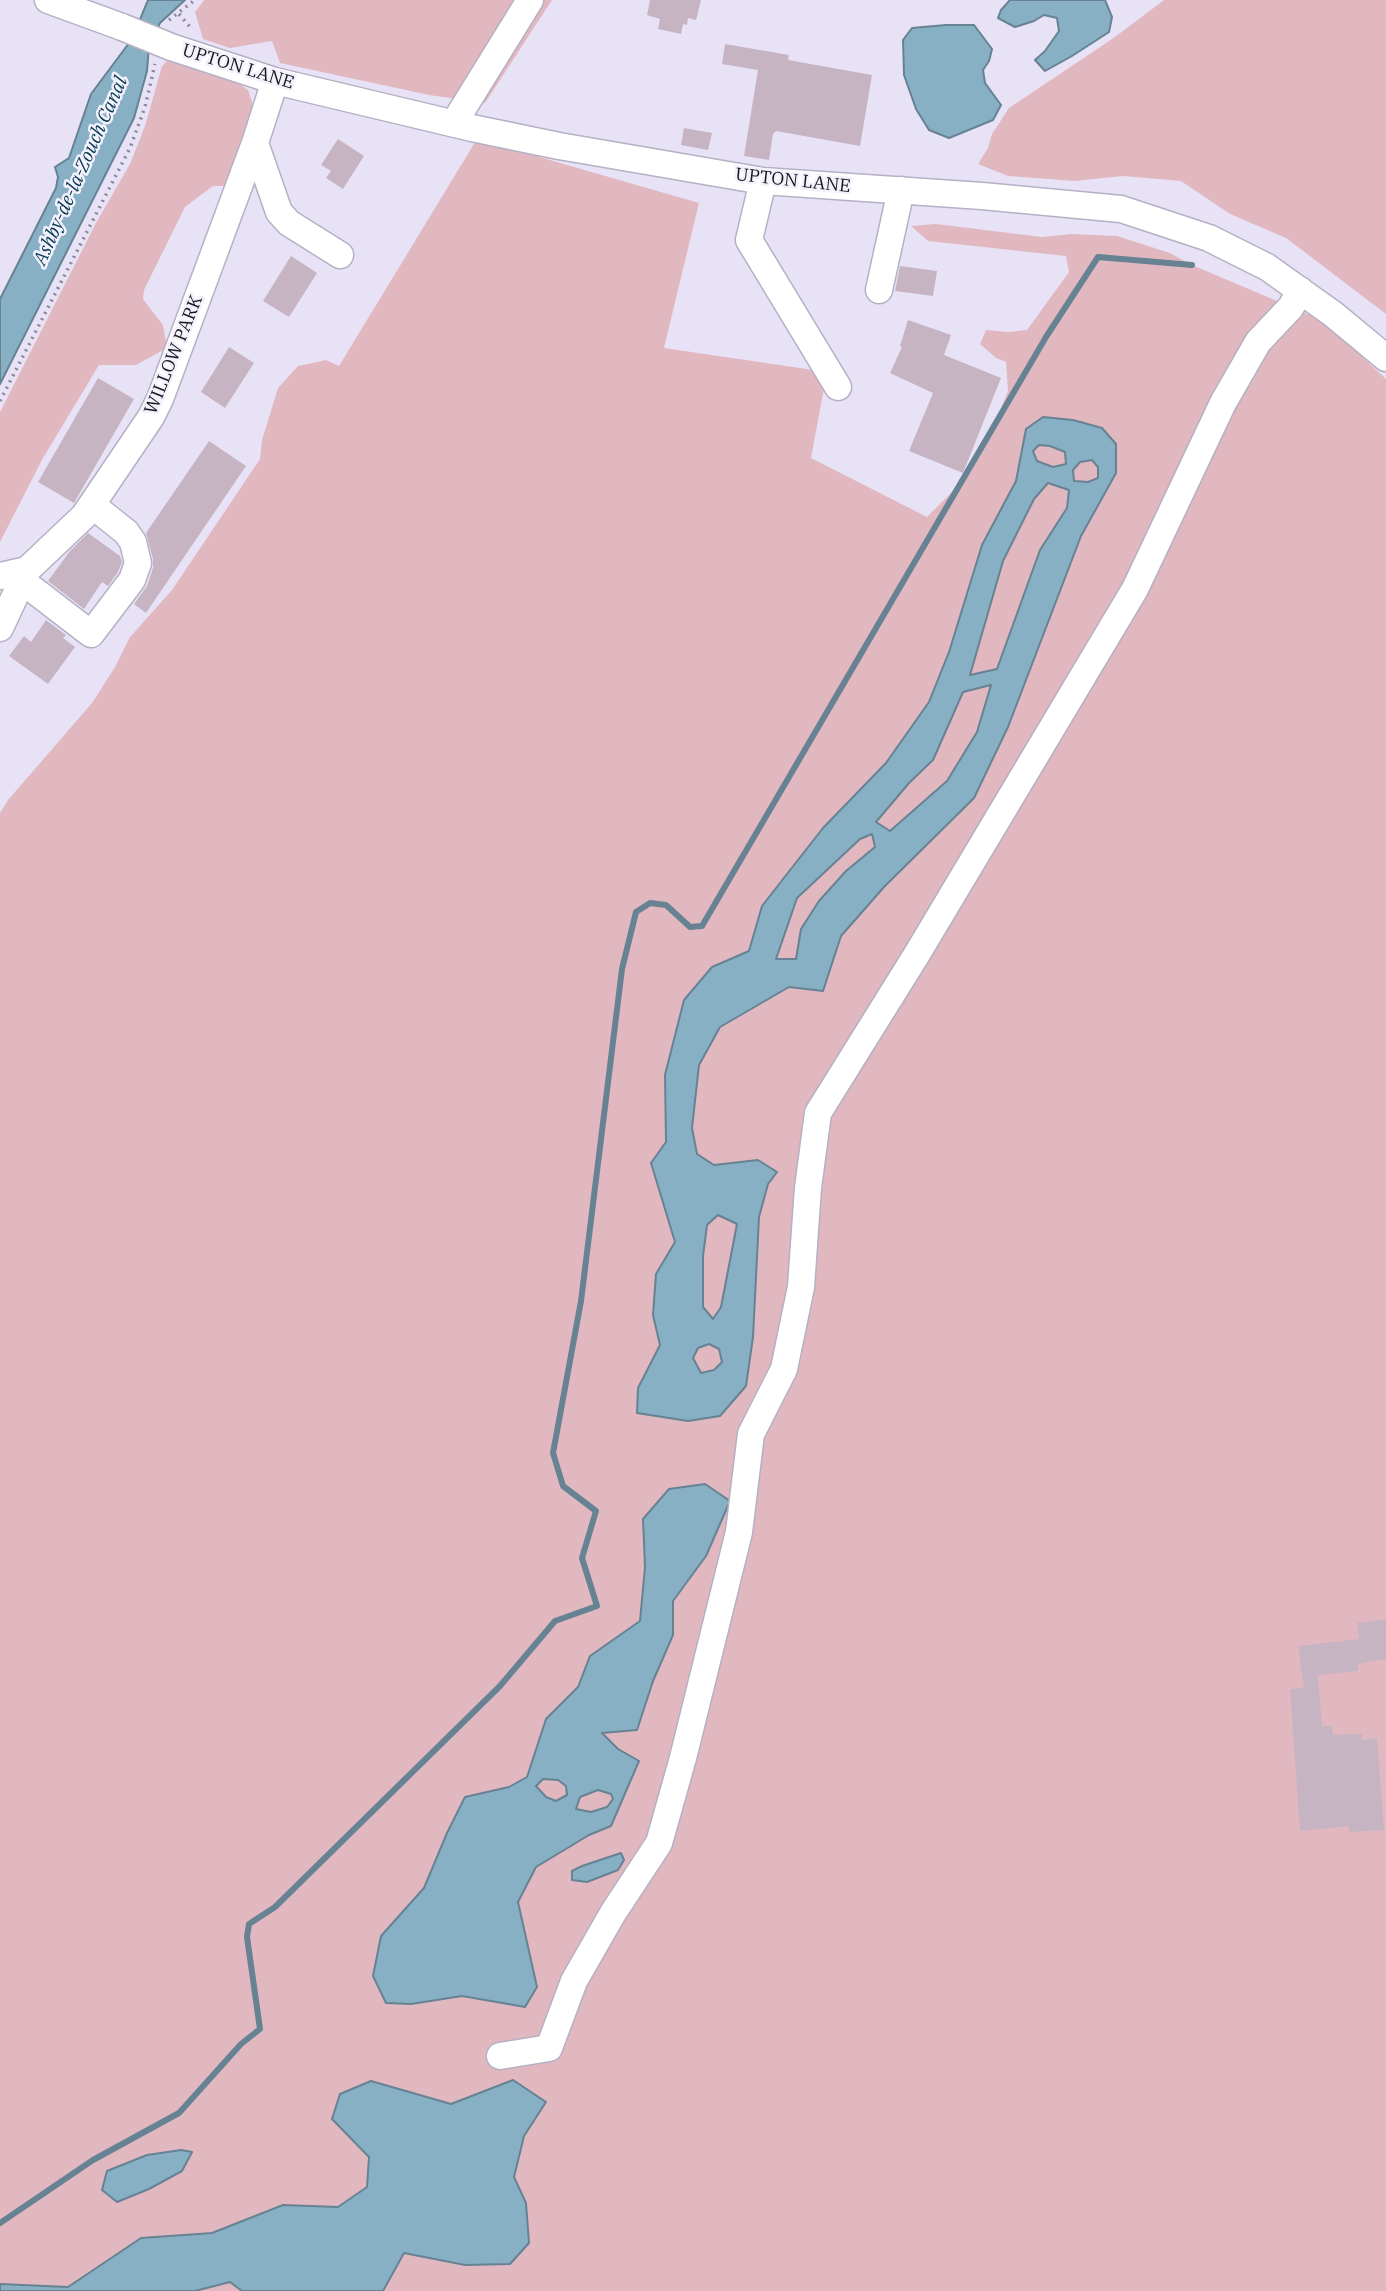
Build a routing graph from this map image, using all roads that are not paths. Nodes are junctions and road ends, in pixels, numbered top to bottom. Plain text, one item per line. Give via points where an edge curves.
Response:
1 (48, 0) edge
2 (530, 0) edge
3 (275, 81) junction
4 (463, 126) junction
5 (255, 143) junction
6 (763, 181) junction
7 (901, 190) junction
8 (340, 254) dead end
9 (879, 290) dead end
10 (1300, 290) junction
11 (1386, 358) edge
12 (838, 387) dead end
13 (92, 505) junction
14 (16, 575) edge
15 (0, 628) edge
16 (500, 2056) dead end

1 - 3 street, UPTON LANE, bridge
2 - 4 street
3 - 4 street, UPTON LANE
3 - 5 street, WILLOW PARK
4 - 6 street, UPTON LANE
5 - 8 street via 279,212
5 - 13 street, WILLOW PARK via 160,399
6 - 7 street, UPTON LANE
6 - 12 street via 749,240
7 - 9 street
7 - 10 street, UPTON LANE via 1121,209 1209,238 1267,267
10 - 11 street, UPTON LANE
10 - 16 street via 1291,307 1258,342 1223,403 1135,589 818,1113 801,1287 784,1369 751,1434 739,1532 659,1843 574,1981 549,2048
13 - 14 street, WILLOW PARK
13 - 14 street via 127,532 138,563 132,580 91,634
14 - 15 street

